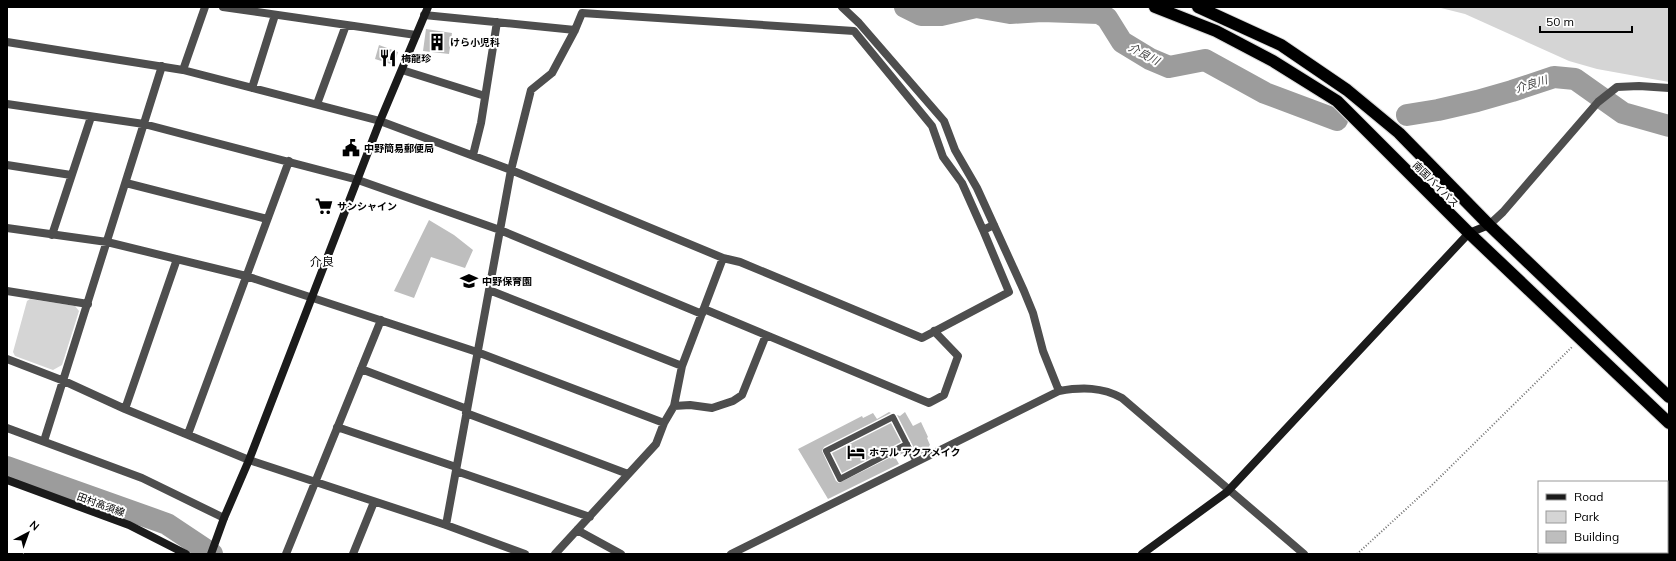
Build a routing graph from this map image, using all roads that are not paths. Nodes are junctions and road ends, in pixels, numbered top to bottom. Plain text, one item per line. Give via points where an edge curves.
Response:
1 (205, 7) edge
2 (223, 7) edge
3 (842, 7) edge
4 (1155, 7) edge
5 (1198, 7) edge
6 (426, 11) edge
7 (275, 15) junction
8 (497, 22) junction
9 (346, 25) junction
10 (575, 30) junction
11 (416, 36) junction
12 (7, 42) edge
13 (162, 66) junction
14 (183, 70) junction
15 (402, 70) junction
16 (252, 88) junction
17 (1669, 88) edge
18 (485, 96) junction
19 (7, 104) edge
20 (317, 104) junction
21 (91, 116) junction
22 (380, 121) junction
23 (144, 124) junction
24 (473, 155) junction
25 (289, 161) junction
26 (7, 165) edge
27 (511, 170) junction
28 (71, 175) junction
29 (358, 180) junction
30 (126, 183) junction
31 (268, 219) junction
32 (994, 225) junction
33 (1488, 225) junction
34 (7, 228) edge
35 (500, 230) junction
36 (982, 230) junction
37 (1469, 233) junction
38 (52, 235) junction
39 (107, 242) junction
40 (723, 258) junction
41 (177, 259) junction
42 (246, 276) junction
43 (489, 290) junction
44 (7, 291) edge
45 (312, 298) junction
46 (88, 304) junction
47 (703, 311) junction
48 (381, 320) junction
49 (934, 331) junction
50 (766, 335) junction
51 (477, 352) junction
52 (7, 359) edge
53 (682, 366) junction
54 (361, 369) junction
55 (64, 380) junction
56 (1059, 391) junction
57 (1669, 397) edge
58 (674, 406) junction
59 (125, 409) junction
60 (467, 411) junction
61 (664, 423) junction
62 (1669, 423) edge
63 (337, 427) junction
64 (7, 428) edge
65 (188, 434) junction
66 (44, 441) junction
67 (907, 444) junction
68 (249, 460) junction
69 (916, 462) junction
70 (456, 469) junction
71 (628, 474) junction
72 (7, 480) edge
73 (315, 482) junction
74 (1229, 490) junction
75 (374, 502) junction
76 (590, 516) junction
77 (224, 518) junction
78 (446, 526) junction
79 (577, 530) junction
80 (212, 552) edge
81 (186, 554) edge
82 (286, 554) edge
83 (353, 554) edge
84 (525, 554) edge
85 (555, 554) edge
86 (621, 554) edge
87 (732, 554) edge
88 (1142, 554) edge
89 (1304, 554) edge

1 - 14 street
2 - 7 street
3 - 32 street via 859,23 944,121 955,150
4 - 37 highway, 南国バイパス via 1222,34 1273,60 1336,101
5 - 33 highway, 南国バイパス via 1281,45 1347,90 1399,133
6 - 8 street
6 - 11 street
7 - 9 street
7 - 16 street
8 - 10 street
8 - 18 street
9 - 11 street
9 - 20 street
10 - 27 street via 552,73 531,90
10 - 36 street via 582,13 854,31 932,126 943,157 962,184
11 - 15 street
12 - 13 street
13 - 14 street
13 - 23 street
14 - 16 street
15 - 18 street
15 - 22 street
16 - 20 street
17 - 33 street via 1617,87 1598,102 1503,212
18 - 24 street
19 - 21 street
20 - 22 street
21 - 23 street
21 - 28 street
22 - 24 street
22 - 29 street
23 - 25 street
23 - 30 street
24 - 27 street
25 - 29 street
25 - 31 street
26 - 28 street
27 - 35 street
27 - 40 street
28 - 38 street
29 - 35 street
29 - 45 street
30 - 31 street
30 - 39 street
31 - 42 street
32 - 36 street
32 - 56 street via 1033,313 1043,351
33 - 37 street
33 - 57 highway, 南国バイパス
34 - 38 street
35 - 43 street
35 - 47 street
36 - 49 street via 1009,292
37 - 62 highway, 南国バイパス
37 - 74 street
38 - 39 street
39 - 41 street
39 - 46 street
40 - 47 street
40 - 49 street via 740,262 922,338
41 - 42 street
41 - 59 street
42 - 45 street
42 - 65 street
43 - 51 street
43 - 53 street
44 - 46 street
45 - 48 street
45 - 68 street
46 - 55 street
47 - 50 street
47 - 53 street
48 - 51 street
48 - 54 street
49 - 50 street via 958,356 944,394 929,403
50 - 58 street via 742,395 712,408
51 - 60 street
51 - 61 street
52 - 55 street
53 - 58 street
54 - 60 street
54 - 63 street
55 - 59 street
55 - 66 street
56 - 69 street
56 - 74 street via 1097,388 1122,398
58 - 61 street
59 - 65 street
60 - 70 street
60 - 71 street
61 - 71 street via 656,444
63 - 70 street
63 - 73 street
64 - 66 street
65 - 68 street
66 - 77 street via 142,478
67 - 67 lane via 893,417 826,451 840,478
67 - 69 lane
68 - 73 street
68 - 77 street
69 - 87 street
70 - 76 street
70 - 78 street
71 - 76 street
72 - 81 street, 田村高須線 via 129,525
73 - 75 street
73 - 82 street
74 - 88 street
74 - 89 street
75 - 78 street
75 - 83 street
76 - 79 street
77 - 80 street
78 - 84 street
79 - 85 street
79 - 86 street

